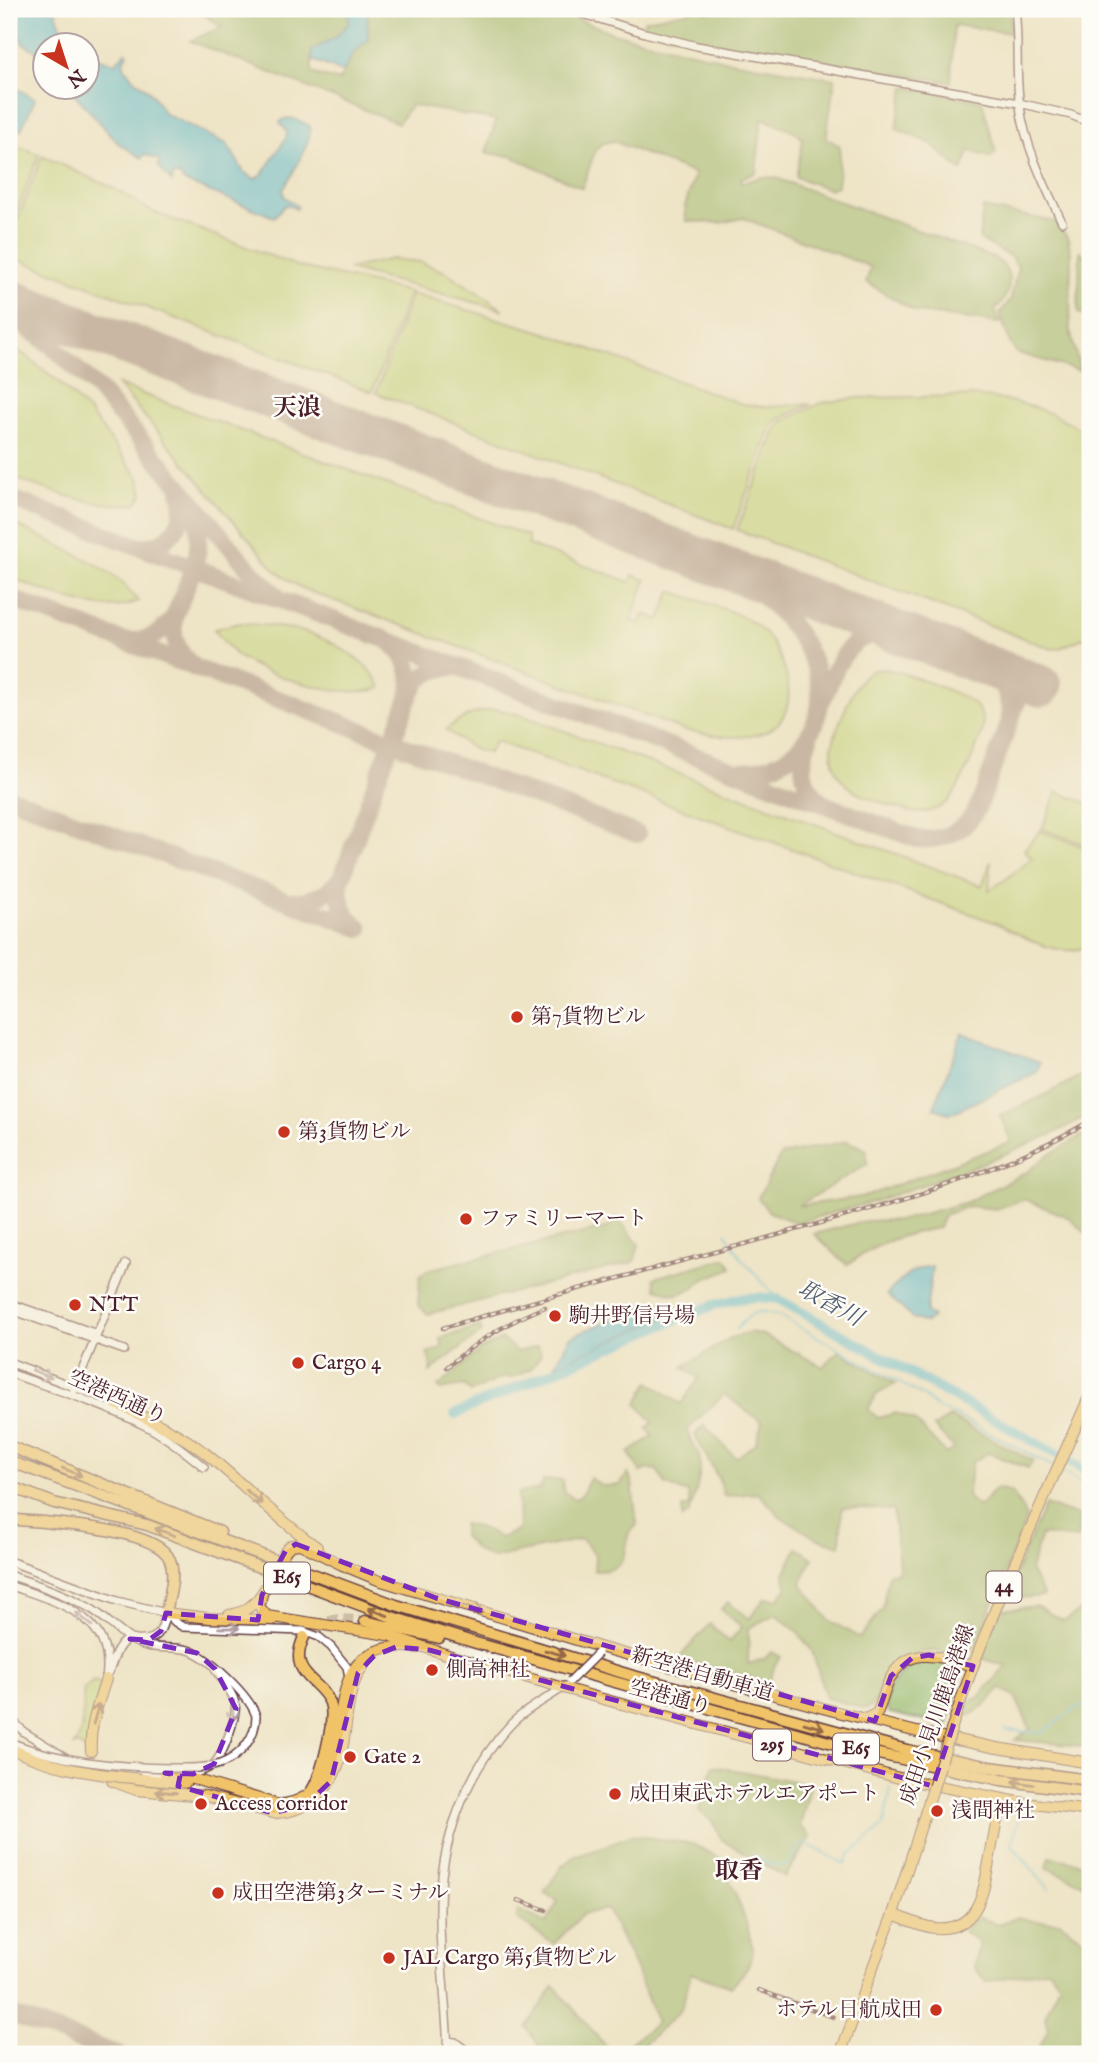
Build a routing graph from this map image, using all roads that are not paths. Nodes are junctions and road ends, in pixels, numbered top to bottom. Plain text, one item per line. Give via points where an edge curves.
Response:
1 (567, 9) edge
2 (1015, 9) edge
3 (1019, 103) junction
4 (1090, 123) edge
5 (1062, 222) dead end
6 (126, 1264) dead end
7 (9, 1303) edge
8 (9, 1309) edge
9 (96, 1337) junction
10 (124, 1350) dead end
11 (9, 1362) edge
12 (9, 1373) edge
13 (73, 1391) junction
14 (1090, 1395) edge
15 (113, 1402) joint
16 (9, 1446) edge
17 (9, 1461) edge
18 (204, 1467) dead end
19 (14, 1488) dead end
20 (9, 1517) edge
21 (9, 1560) edge
22 (361, 1573) junction
23 (9, 1574) edge
24 (312, 1574) junction
25 (9, 1585) edge
26 (262, 1595) junction
27 (166, 1613) junction
28 (294, 1620) junction
29 (365, 1621) tunnel mouth
30 (304, 1637) dead end
31 (130, 1639) junction
32 (388, 1648) junction
33 (601, 1650) junction
34 (451, 1656) junction
35 (561, 1666) junction
36 (973, 1666) junction
37 (215, 1669) junction
38 (349, 1677) junction
39 (106, 1679) junction
40 (566, 1685) junction
41 (879, 1709) junction
42 (9, 1717) edge
43 (865, 1719) junction
44 (888, 1724) junction
45 (9, 1742) edge
46 (9, 1748) edge
47 (92, 1751) dead end
48 (1090, 1763) edge
49 (165, 1773) junction
50 (1090, 1780) edge
51 (112, 1781) dead end
52 (217, 1786) junction
53 (1090, 1792) edge
54 (310, 1793) junction
55 (984, 1796) junction
56 (232, 1802) junction
57 (1018, 1802) junction
58 (276, 1804) junction
59 (1090, 1811) edge
60 (998, 1814) junction
61 (892, 1914) junction
62 (447, 2041) junction
63 (448, 2054) edge
64 (471, 2054) edge
65 (841, 2054) edge

1 - 3 street via 697,46
2 - 3 street
3 - 4 street
3 - 5 street via 1033,153
6 - 9 street
7 - 9 street
8 - 9 street
9 - 10 street
9 - 13 street
11 -> 13 street, 空港西通り
12 - 13 street, 空港西通り
13 - 15 street, 空港西通り
13 - 18 street, 空港西通り via 146,1426
14 - 36 main road, 成田小見川鹿島港線 / 44
15 -> 22 main road, 295 via 203,1451 295,1531
16 -> 24 highway
17 - 24 highway, E65
35 -> 19 highway, E65 via 392,1617 147,1525 54,1503
20 - 27 highway via 109,1530 161,1548 172,1568
21 - 27 street via 117,1601
22 - 26 main road, 空港通り / 295, bridge via 300,1544 291,1545
22 -> 33 main road, 空港通り / 295
23 - 31 street via 91,1608
24 -> 50 highway, 新空港自動車道 / E65 via 451,1622 825,1729 990,1767
39 -> 25 street via 106,1651 93,1625 76,1612
26 - 27 main road, 295 via 248,1609 234,1614
26 - 28 main road, 空港通り / 295 via 259,1606 263,1613
27 - 28 main road, 295
27 - 31 street via 158,1635 149,1640
27 -> 38 street via 188,1628 312,1634 331,1647
28 - 34 main road, 空港通り / 295 via 388,1635
29 - 35 highway
30 - 54 highway via 302,1668 327,1697 332,1714 322,1770
31 - 37 street via 145,1646 197,1653
31 - 39 street via 120,1646
32 - 34 main road
32 - 38 main road via 363,1659
32 - 56 main road via 358,1673 339,1766 325,1789 306,1805 283,1813
33 - 40 street, bridge
33 - 43 main road, 空港通り / 295
34 - 40 main road, 空港通り / 295
53 -> 35 highway, 新空港自動車道 / E65 via 1001,1780 850,1748
36 - 41 main road via 929,1655 912,1658 891,1676
36 - 61 main road, 成田小見川鹿島港線 / 44, bridge
37 - 45 street, bridge via 257,1716 245,1746 226,1761 161,1768 108,1765
37 -> 49 street via 236,1709 219,1757 193,1774
38 - 54 main road via 331,1762
47 -> 39 main road via 91,1734
40 - 55 main road, 空港通り / 295 via 863,1770
40 - 62 street via 515,1721 491,1747 454,1827 446,1852 440,1909
41 - 43 main road
41 - 44 main road
42 - 49 street via 33,1738 79,1764
43 - 44 main road, 空港通り / 295
44 - 48 main road, 空港通り / 295
46 - 52 main road, bridge via 87,1773
49 - 52 main road
56 -> 51 main road via 136,1790
52 - 58 main road
54 - 58 main road via 294,1802
55 - 57 main road, 空港通り / 295
55 - 60 main road
56 - 58 main road
57 - 59 main road, 空港通り / 295
57 - 60 main road
60 - 61 main road via 982,1898 972,1914 958,1924 938,1928
61 - 65 main road, 成田小見川鹿島港線 / 44
62 - 63 street
62 - 64 street

